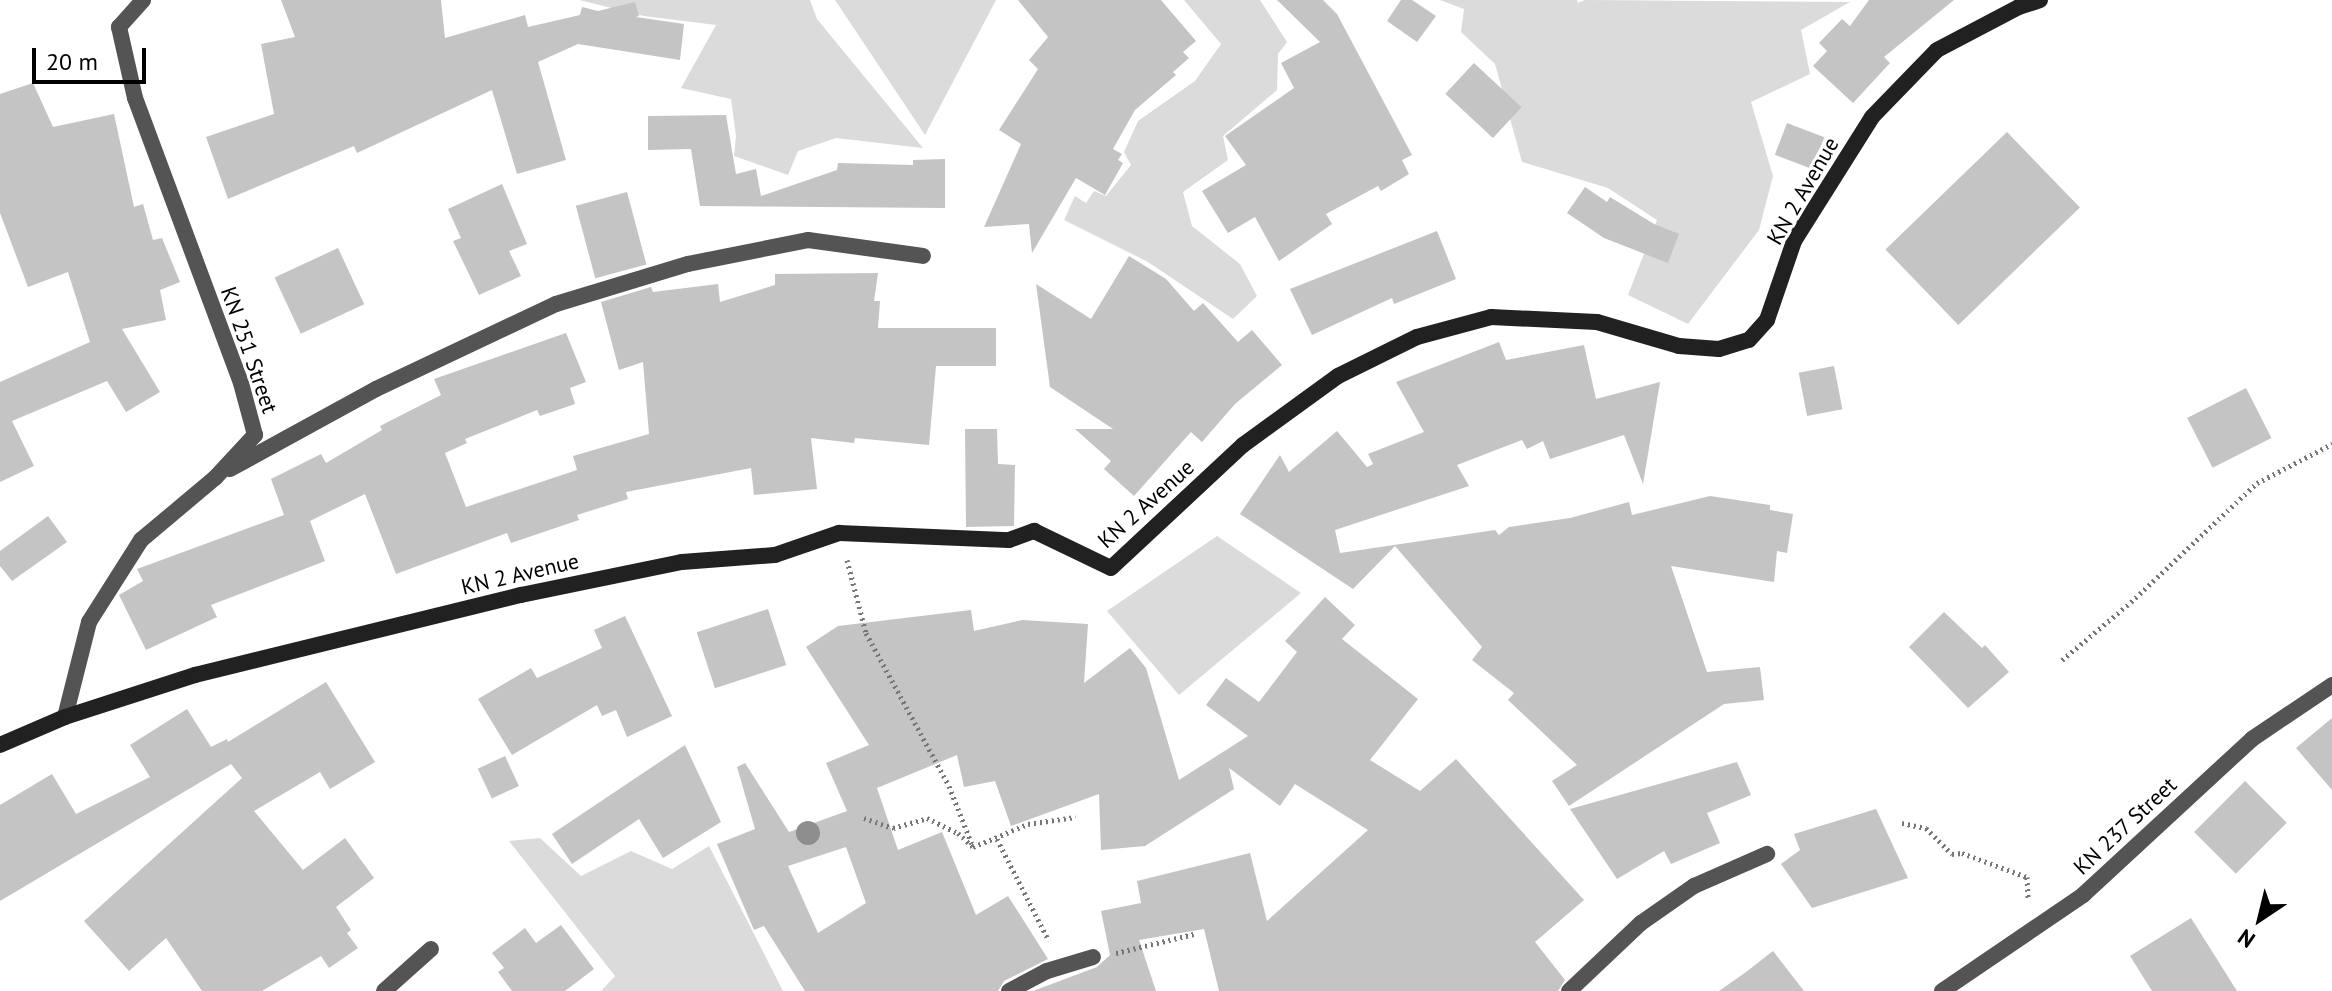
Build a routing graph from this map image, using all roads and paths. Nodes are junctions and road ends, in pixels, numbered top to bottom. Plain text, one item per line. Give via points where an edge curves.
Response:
1 (143, 0) edge
2 (2040, 0) edge
3 (923, 256) dead end
4 (2332, 444) edge
5 (215, 478) junction
6 (839, 533) junction
7 (2062, 660) dead end
8 (2332, 685) edge
9 (65, 717) junction
10 (0, 745) edge
11 (1075, 817) dead end
12 (864, 818) dead end
13 (1902, 823) dead end
14 (997, 839) junction
15 (973, 847) junction
16 (1767, 854) dead end
17 (2051, 917) junction
18 (1194, 934) dead end
19 (1056, 942) dead end
20 (431, 949) dead end
21 (1093, 957) joint
22 (384, 991) edge
23 (1009, 991) edge
24 (1569, 991) edge
25 (1942, 991) edge

1 - 5 street, KN 251 Street via 119,27 135,98 241,383 255,435
2 - 6 main road, KN 2 Avenue via 1937,50 1872,117 1794,241 1767,320 1749,340 1719,349 1679,346 1597,322 1491,317 1417,337 1338,376 1243,445 1111,568 1034,531 1009,540
3 - 5 street via 808,240 688,264 571,300 376,389
4 - 7 path via 2257,483
5 - 9 street, KN 251 Street via 141,540 89,622
6 - 9 main road, KN 2 Avenue via 775,555 682,562 521,595 195,675
6 - 15 path via 866,633 949,786
8 - 17 street, KN 237 Street via 2252,739 2083,895
9 - 10 main road, KN 2 Avenue
11 - 14 path via 1028,824
12 - 15 path via 893,828 927,818
13 - 17 path via 1926,828 1952,854 2027,877 2028,907
14 - 15 path
14 - 19 path via 1045,937
16 - 24 street via 1694,886 1641,923
17 - 25 street, KN 237 Street
18 - 21 path
20 - 22 street
21 - 23 street via 1047,971

